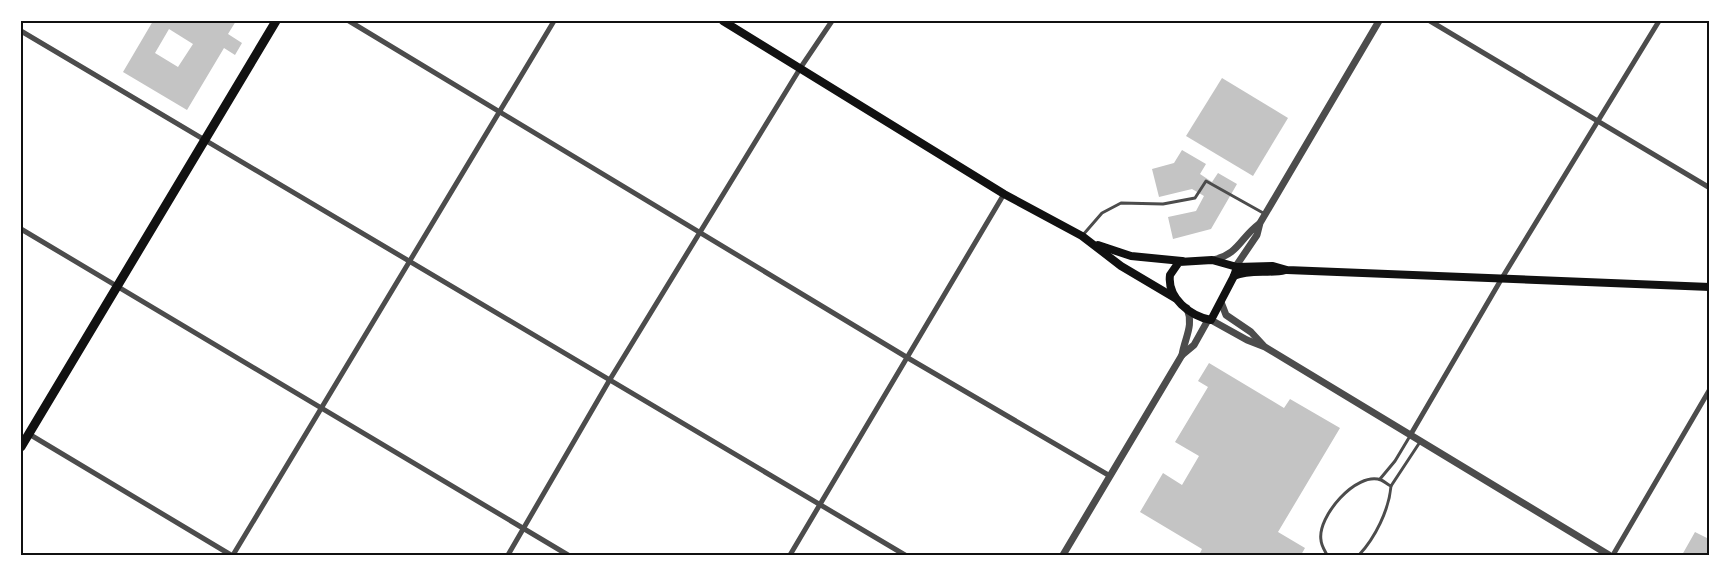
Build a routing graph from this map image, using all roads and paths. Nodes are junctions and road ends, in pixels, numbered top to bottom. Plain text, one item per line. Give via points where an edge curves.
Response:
1 (276, 21) edge
2 (349, 21) edge
3 (554, 21) edge
4 (723, 21) edge
5 (832, 21) edge
6 (1379, 21) edge
7 (1430, 21) edge
8 (1659, 21) edge
9 (21, 30) edge
10 (801, 67) junction
11 (500, 113) junction
12 (1600, 120) junction
13 (206, 140) junction
14 (1710, 188) edge
15 (1004, 194) junction
16 (1265, 214) junction
17 (1260, 223) junction
18 (21, 229) edge
19 (701, 233) junction
20 (1082, 236) junction
21 (1089, 241) junction
22 (1212, 260) junction
23 (1184, 261) junction
24 (408, 262) junction
25 (1236, 266) junction
26 (1287, 270) junction
27 (1234, 276) junction
28 (1502, 278) junction
29 (117, 286) junction
30 (1710, 287) edge
31 (1175, 298) junction
32 (1221, 302) junction
33 (1187, 308) junction
34 (1210, 320) junction
35 (1265, 347) junction
36 (1182, 355) junction
37 (908, 358) junction
38 (610, 380) junction
39 (1710, 389) edge
40 (320, 408) junction
41 (29, 434) junction
42 (1411, 434) junction
43 (1421, 440) junction
44 (21, 447) edge
45 (1110, 476) junction
46 (1380, 480) junction
47 (1391, 486) junction
48 (819, 506) junction
49 (523, 529) junction
50 (232, 555) edge
51 (508, 555) edge
52 (568, 555) edge
53 (790, 555) edge
54 (905, 555) edge
55 (1063, 555) edge
56 (1327, 555) edge
57 (1359, 555) edge
58 (1611, 555) edge

1 - 13 main road
2 - 11 street
3 - 11 street
4 - 10 main road
5 - 10 street
6 - 16 street
7 - 12 street
8 - 12 street
9 - 13 street
10 - 15 main road
10 - 19 street
11 - 19 street
11 - 24 street
12 - 14 street
12 - 28 street
13 - 24 street
13 - 29 main road
15 - 20 main road
15 - 37 street
16 - 17 street
16 - 20 lane via 1206,181 1195,198 1163,204 1121,203 1113,206 1102,213
17 - 22 street via 1235,251
17 - 25 street via 1257,235
18 - 29 street
19 - 37 street
19 - 38 street
20 - 21 main road
21 - 23 main road via 1131,256
21 - 31 main road via 1121,266
22 - 23 main road
22 - 25 main road
23 - 31 main road via 1176,265 1170,275 1170,288
24 - 38 street
24 - 40 street
25 - 26 main road via 1273,266
25 - 27 main road
26 - 27 main road
26 - 28 main road
27 - 32 main road
28 - 30 main road
28 - 42 street
29 - 40 street
29 - 41 main road
31 - 33 main road
32 - 34 main road
32 - 35 street via 1226,315 1251,332
33 - 34 main road
33 - 36 street via 1190,327
34 - 35 street
34 - 36 street via 1194,345
35 - 42 street
36 - 45 street
37 - 45 street
37 - 48 street
38 - 48 street
38 - 49 street
39 - 58 street
40 - 49 street
40 - 50 street
41 - 44 main road
41 - 50 street
42 - 43 street
42 - 46 lane
43 - 47 lane
43 - 58 street
45 - 55 street
46 - 47 lane
46 - 56 lane via 1366,480 1355,487 1338,499 1323,519 1321,541
47 - 57 lane via 1383,515
48 - 53 street
48 - 54 street
49 - 51 street
49 - 52 street

